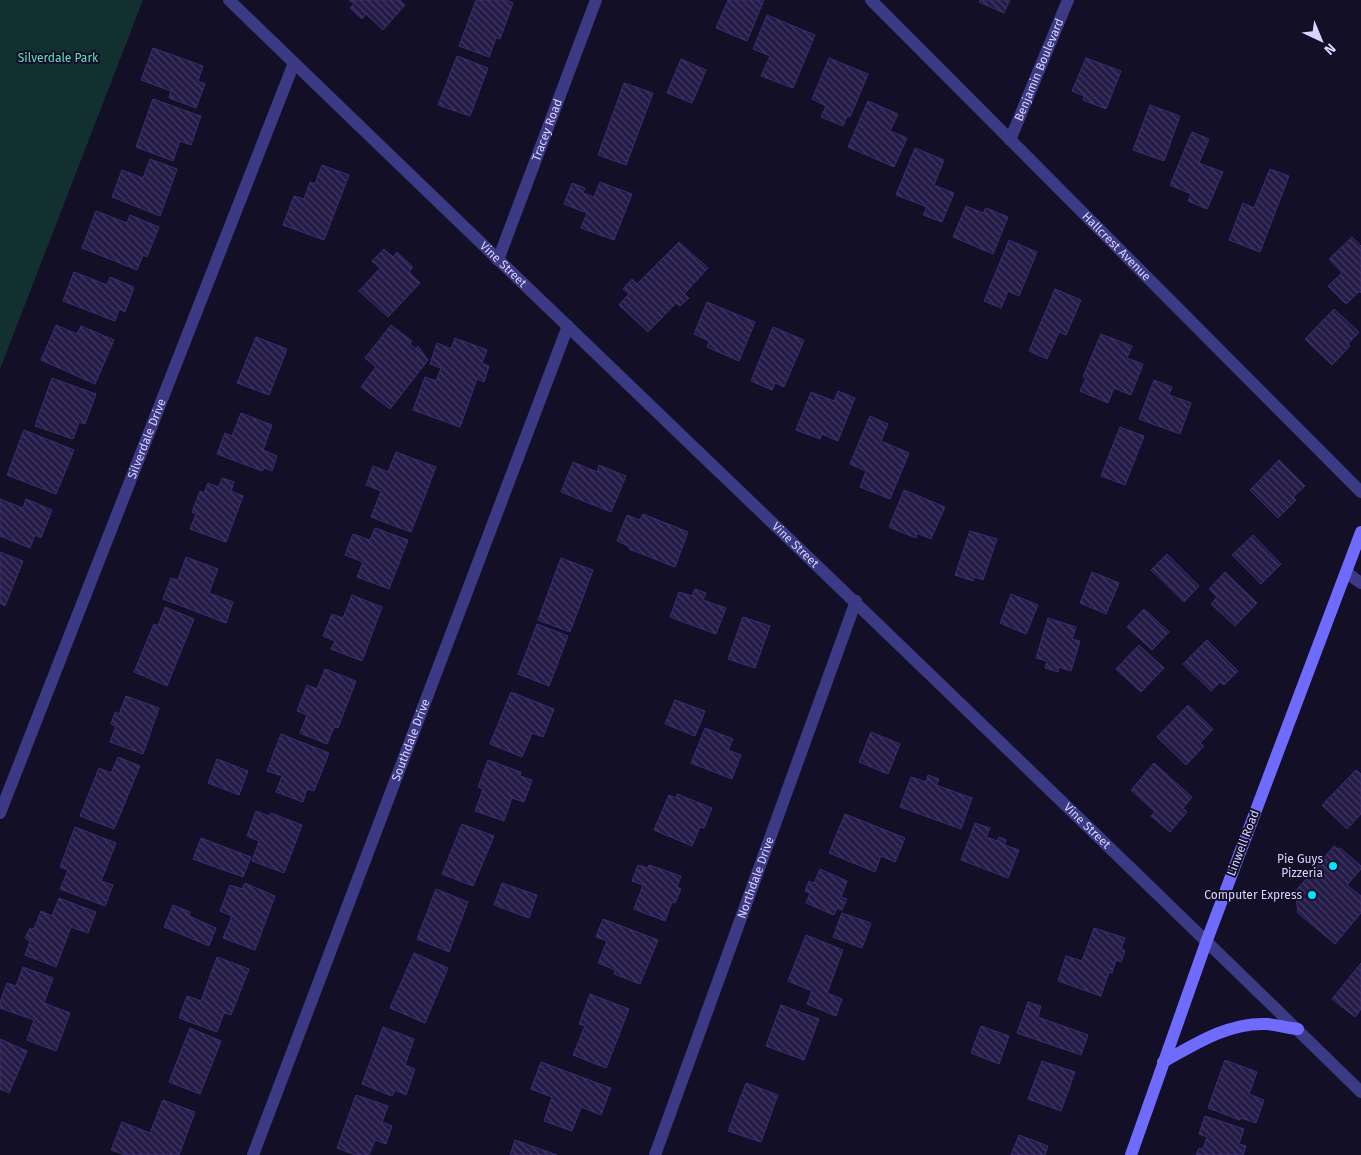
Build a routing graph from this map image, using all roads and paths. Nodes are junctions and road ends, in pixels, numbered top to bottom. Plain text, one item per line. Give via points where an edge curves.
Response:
1 (229, 0) edge
2 (596, 0) edge
3 (871, 0) edge
4 (1068, 0) edge
5 (294, 63) junction
6 (1010, 140) junction
7 (498, 260) junction
8 (568, 326) junction
9 (1361, 492) edge
10 (1361, 532) edge
11 (1347, 572) junction
12 (1361, 583) edge
13 (856, 601) junction
14 (0, 814) edge
15 (1206, 940) junction
16 (1298, 1029) junction
17 (1164, 1062) junction
18 (1361, 1092) edge
19 (253, 1155) edge
20 (655, 1155) edge
21 (1131, 1155) edge

1 - 5 street, Vine Street
2 - 7 street, Tracey Road
3 - 6 street, Hallcrest Avenue
4 - 6 street, Benjamin Boulevard
5 - 7 street, Vine Street
5 - 14 street, Silverdale Drive
6 - 9 street, Hallcrest Avenue
7 - 8 street, Vine Street
8 - 13 street, Vine Street
8 - 19 street, Southdale Drive
10 - 11 main road, Linwell Road
11 - 12 street
11 - 15 main road, Linwell Road
13 - 15 street, Vine Street
13 - 20 street, Northdale Drive
15 - 16 street, Vine Street
15 - 17 main road, Linwell Road
16 - 17 main road via 1267,1024 1246,1025 1209,1036
16 - 18 street, Vine Street
17 - 21 main road, Linwell Road

